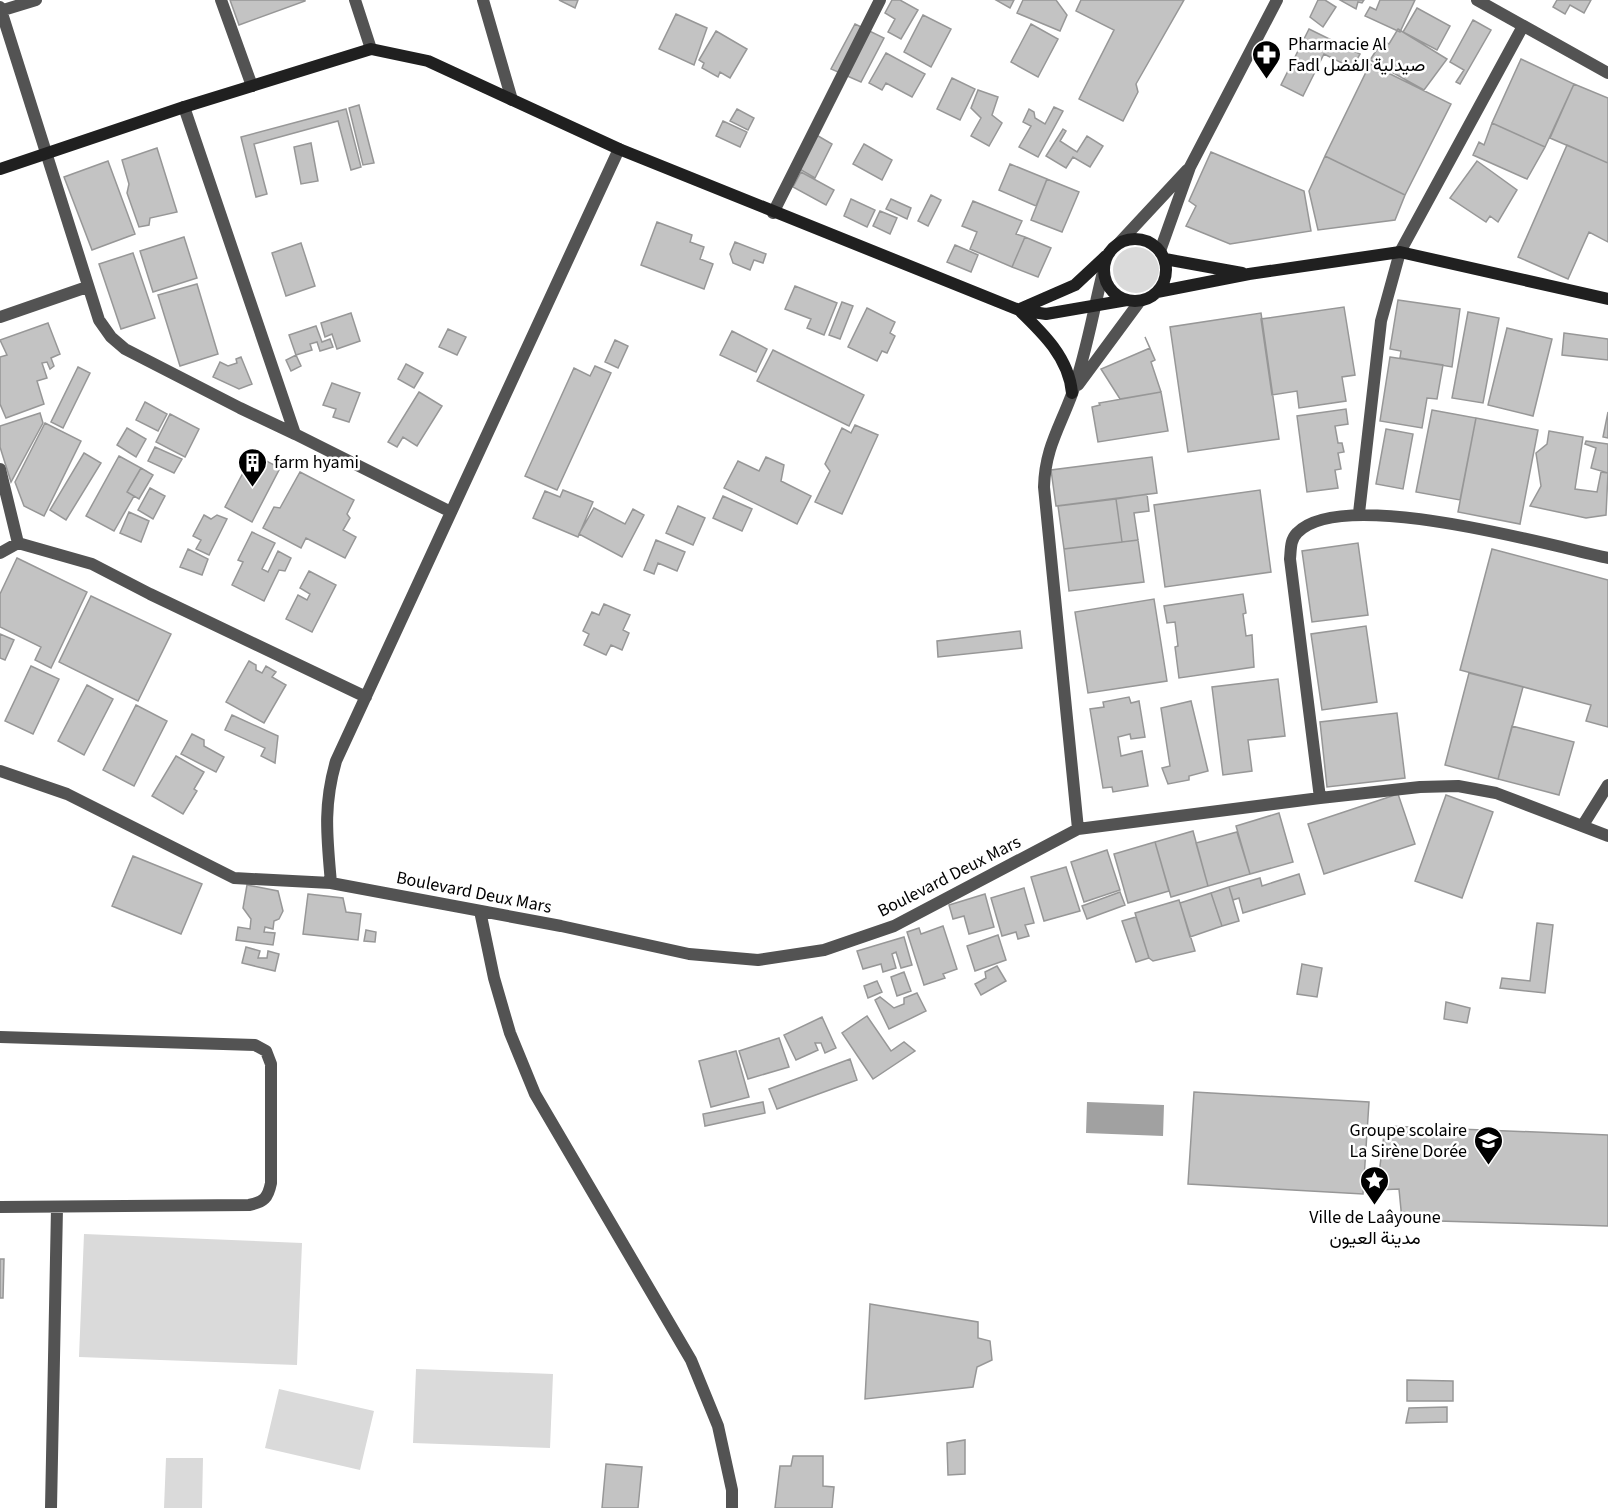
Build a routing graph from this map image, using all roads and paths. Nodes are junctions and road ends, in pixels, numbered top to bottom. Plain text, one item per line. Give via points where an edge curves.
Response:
1 (36, 0) edge
2 (221, 0) edge
3 (356, 0) edge
4 (483, 0) edge
5 (880, 0) edge
6 (1277, 0) edge
7 (1477, 0) edge
8 (0, 9) edge
9 (1523, 26) junction
10 (372, 49) junction
11 (1608, 73) edge
12 (252, 86) junction
13 (512, 100) junction
14 (184, 107) junction
15 (619, 149) junction
16 (48, 154) junction
17 (1190, 167) junction
18 (0, 169) edge
19 (773, 213) junction
20 (1120, 242) junction
21 (1400, 252) junction
22 (1107, 254) junction
23 (1162, 255) junction
24 (1103, 272) junction
25 (1249, 274) junction
26 (87, 287) junction
27 (1157, 292) junction
28 (1608, 298) edge
29 (1134, 301) junction
30 (1094, 307) junction
31 (1019, 310) junction
32 (0, 317) edge
33 (1072, 393) junction
34 (295, 434) junction
35 (0, 469) edge
36 (451, 512) junction
37 (1359, 513) junction
38 (18, 543) junction
39 (0, 553) edge
40 (1608, 558) edge
41 (366, 697) junction
42 (0, 771) edge
43 (1608, 785) edge
44 (1320, 798) junction
45 (1583, 825) junction
46 (1078, 829) junction
47 (1608, 836) edge
48 (331, 883) junction
49 (480, 911) junction
50 (0, 1037) edge
51 (0, 1207) edge
52 (57, 1208) junction
53 (51, 1508) edge
54 (732, 1508) edge

1 - 8 street
2 - 12 street
3 - 10 street
4 - 13 street
5 - 19 street
6 - 17 street
7 - 9 street
8 - 16 street
9 - 11 street
9 - 21 street
10 - 12 street
10 - 13 street via 428,61
12 - 14 street
13 - 15 street
14 - 16 street
14 - 34 street
15 - 19 street
15 - 36 street
16 - 18 street
16 - 26 street
17 - 20 street
17 - 23 street
19 - 31 street
20 - 22 street
20 - 23 street via 1146,240
21 - 25 street
21 - 28 street
21 - 37 street via 1381,321
22 - 24 street
22 - 31 street via 1075,285
23 - 25 street
23 - 27 street via 1166,277
24 - 29 street via 1113,293
24 - 30 street
25 - 27 street
26 - 32 street
26 - 34 street via 99,320 125,349
27 - 29 street
29 - 30 street
29 - 33 street
30 - 31 street via 1046,314
30 - 33 street
31 - 33 street via 1044,335 1068,370
33 - 46 street via 1049,447 1044,487
34 - 36 street
35 - 38 street
36 - 41 street
37 - 40 street via 1436,520
37 - 44 street via 1307,526 1291,544
38 - 39 street
38 - 41 street via 92,564
41 - 48 street via 336,761 327,792
42 - 48 street, Boulevard Deux Mars via 67,794 234,878
43 - 45 street
44 - 45 street, Boulevard Deux Mars via 1458,786 1496,793
44 - 46 street, Boulevard Deux Mars
45 - 47 street, Boulevard Deux Mars
46 - 49 street, Boulevard Deux Mars via 894,926 824,950 769,958 688,954
48 - 49 street, Boulevard Deux Mars
49 - 54 street via 510,1034 535,1094 691,1360 718,1426 732,1490
50 - 52 street via 239,1043 255,1045 266,1052 271,1064 271,1183 269,1195 262,1202
51 - 52 street
52 - 53 street

